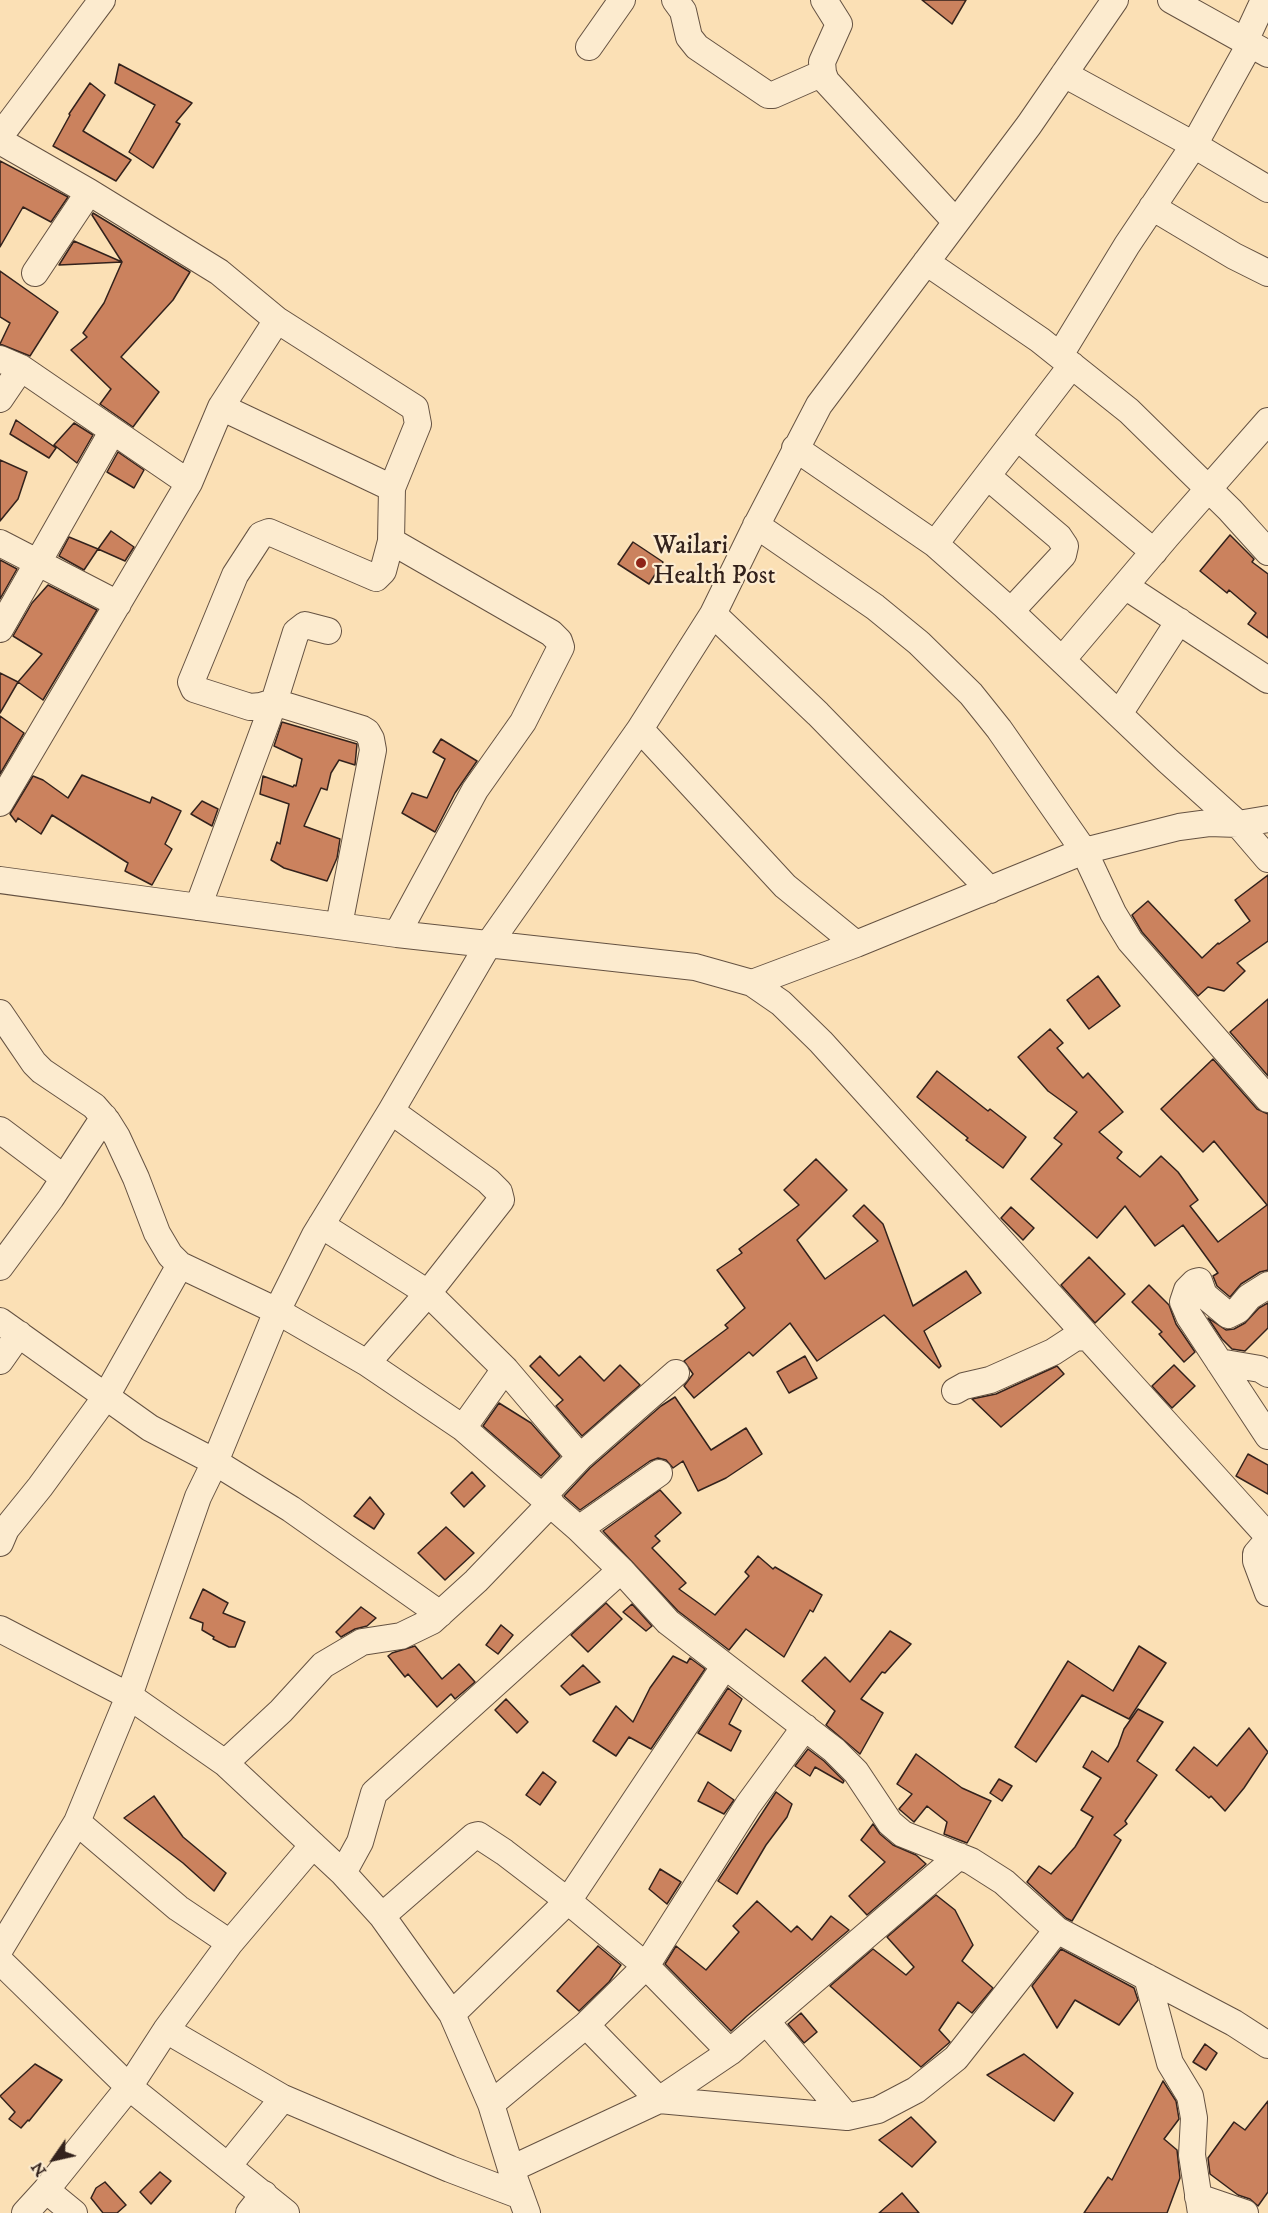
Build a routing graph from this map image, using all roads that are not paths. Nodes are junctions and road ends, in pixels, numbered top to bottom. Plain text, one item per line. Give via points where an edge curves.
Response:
1 (102, 0) edge
2 (622, 0) edge
3 (675, 0) edge
4 (824, 0) edge
5 (1115, 0) edge
6 (1171, 0) edge
7 (1264, 0) edge
8 (589, 47) dead end
9 (1254, 47) edge
10 (823, 73) junction
11 (1064, 74) junction
12 (0, 139) edge
13 (1194, 145) junction
14 (1268, 189) edge
15 (89, 192) junction
16 (1152, 207) junction
17 (956, 222) junction
18 (926, 262) junction
19 (35, 273) dead end
20 (1268, 273) edge
21 (277, 320) junction
22 (1066, 360) junction
23 (11, 364) edge
24 (0, 399) edge
25 (221, 407) junction
26 (1268, 421) edge
27 (112, 432) junction
28 (1017, 437) junction
29 (795, 448) junction
30 (987, 476) junction
31 (189, 483) junction
32 (392, 488) junction
33 (1209, 488) junction
34 (756, 525) junction
35 (391, 541) junction
36 (0, 543) edge
37 (935, 544) junction
38 (1154, 552) junction
39 (1268, 552) edge
40 (38, 562) junction
41 (1125, 586) junction
42 (118, 604) junction
43 (1011, 611) junction
44 (713, 614) junction
45 (1179, 621) junction
46 (0, 629) edge
47 (328, 631) dead end
48 (1062, 660) junction
49 (1268, 680) edge
50 (274, 702) junction
51 (1119, 714) junction
52 (640, 729) junction
53 (0, 803) edge
54 (1268, 819) edge
55 (1238, 824) junction
56 (1084, 851) junction
57 (1268, 859) edge
58 (0, 880) edge
59 (990, 890) junction
60 (198, 906) junction
61 (339, 925) junction
62 (397, 934) junction
63 (856, 944) junction
64 (488, 945) junction
65 (752, 983) junction
66 (0, 1013) edge
67 (1268, 1099) edge
68 (391, 1111) junction
69 (104, 1117) junction
70 (0, 1130) edge
71 (64, 1178) junction
72 (321, 1225) junction
73 (180, 1265) junction
74 (0, 1267) edge
75 (1268, 1285) edge
76 (428, 1293) junction
77 (277, 1311) junction
78 (10, 1328) edge
79 (1089, 1338) junction
80 (0, 1361) edge
81 (1219, 1362) junction
82 (367, 1363) junction
83 (505, 1370) junction
84 (676, 1373) dead end
85 (1268, 1374) edge
86 (955, 1391) dead end
87 (105, 1398) junction
88 (463, 1428) junction
89 (1268, 1436) edge
90 (580, 1457) junction
91 (215, 1462) junction
92 (659, 1473) dead end
93 (546, 1500) junction
94 (579, 1529) junction
95 (2, 1532) edge
96 (1268, 1538) edge
97 (621, 1570) junction
98 (1268, 1593) edge
99 (440, 1614) junction
100 (0, 1629) edge
101 (724, 1667) junction
102 (129, 1696) junction
103 (805, 1728) junction
104 (225, 1763) junction
105 (77, 1822) junction
106 (313, 1845) junction
107 (959, 1856) junction
108 (343, 1873) junction
109 (568, 1901) junction
110 (382, 1916) junction
111 (1057, 1930) junction
112 (230, 1943) junction
113 (0, 1949) edge
114 (0, 1961) edge
115 (646, 1966) junction
116 (1147, 1977) junction
117 (452, 2014) junction
118 (766, 2021) junction
119 (586, 2025) junction
120 (166, 2030) junction
121 (1268, 2045) edge
122 (730, 2052) junction
123 (129, 2086) junction
124 (283, 2098) junction
125 (659, 2100) junction
126 (492, 2104) junction
127 (847, 2117) junction
128 (228, 2166) junction
129 (511, 2169) junction
130 (46, 2190) junction
131 (257, 2203) edge
132 (524, 2204) edge
133 (1200, 2205) edge
134 (25, 2213) edge
135 (74, 2213) edge
136 (286, 2213) edge
137 (1245, 2213) edge

1 - 12 street
2 - 8 street
3 - 10 street via 683,11 689,37 697,47 768,95
4 - 10 street via 839,24 822,62
5 - 11 street
6 - 9 street
7 - 9 street
9 - 13 street
10 - 17 street via 826,81
11 - 13 street
11 - 17 street
12 - 15 street
13 - 14 street
13 - 16 street
15 - 19 street
15 - 21 street via 219,272
16 - 20 street
16 - 22 street
17 - 18 street
18 - 22 street
18 - 29 street via 819,405
21 - 25 street
21 - 32 street via 415,408 418,424
22 - 28 street
22 - 33 street via 1129,411
23 - 24 street
23 - 27 street
25 - 31 street
25 - 32 street
26 - 33 street
27 - 31 street
27 - 40 street
28 - 30 street
28 - 38 street
29 - 34 street
29 - 37 street
30 - 37 street
30 - 43 street via 1065,546 1063,555
31 - 42 street
32 - 35 street
33 - 38 street
33 - 39 street
34 - 44 street
34 - 56 street via 875,607 971,694
35 - 50 street via 384,571 376,578 269,532 255,541 235,575 191,685 250,707
35 - 62 street via 551,633 561,647 523,722 475,790
36 - 40 street
37 - 43 street
38 - 41 street
40 - 42 street
40 - 46 street
41 - 45 street
41 - 48 street
42 - 53 street
43 - 48 street
44 - 52 street
44 - 59 street via 818,714
45 - 49 street
45 - 51 street
47 - 50 street via 305,625 296,632
48 - 51 street
50 - 60 street
50 - 61 street via 362,729 371,739 373,750
51 - 55 street
52 - 63 street via 785,886
52 - 64 street
54 - 55 street
55 - 56 street via 1179,827
55 - 57 street
56 - 59 street
56 - 67 street via 1130,941
58 - 60 street
59 - 63 street
60 - 61 street
61 - 62 street
62 - 64 street
63 - 65 street
64 - 65 street via 695,967
64 - 68 street
65 - 79 street via 781,1003 821,1042
66 - 69 street via 42,1071
68 - 72 street
68 - 76 street via 489,1181 501,1200
69 - 71 street
69 - 73 street via 136,1178 157,1233
70 - 71 street
71 - 74 street
72 - 76 street
72 - 77 street
73 - 77 street
73 - 87 street
75 - 81 street via 1228,1315 1204,1295 1199,1281 1187,1290 1183,1302 1186,1309
76 - 82 street
76 - 83 street
77 - 82 street
77 - 91 street
78 - 80 street
78 - 87 street
79 - 86 street via 1076,1337 1053,1352
79 - 96 street
81 - 85 street
81 - 89 street
82 - 88 street
83 - 88 street
83 - 90 street
84 - 90 street
87 - 91 street via 150,1428
87 - 95 street
88 - 93 street
90 - 93 street
91 - 99 street via 291,1509
91 - 102 street via 198,1497
92 - 94 street
93 - 94 street
93 - 99 street via 476,1581
94 - 97 street
96 - 98 street via 1256,1554 1256,1562
97 - 101 street via 668,1622
97 - 108 street via 374,1793 360,1842
99 - 104 street via 401,1636 362,1642 323,1665
100 - 102 street
101 - 103 street
101 - 109 street
102 - 104 street
102 - 105 street
103 - 107 street via 856,1772 890,1823 903,1834
103 - 115 street via 748,1805
104 - 106 street
105 - 112 street via 177,1908
105 - 113 street
106 - 108 street
106 - 112 street
107 - 111 street via 1004,1882
107 - 118 street
108 - 110 street
109 - 110 street via 504,1852 474,1836
109 - 115 street
109 - 117 street
110 - 117 street
111 - 116 street
111 - 127 street via 956,2058 916,2090 878,2110
112 - 120 street
114 - 123 street
115 - 119 street
115 - 122 street
116 - 121 street
116 - 133 street via 1170,2063 1190,2096 1194,2118 1192,2155
117 - 126 street
118 - 122 street
118 - 127 street
119 - 125 street
119 - 126 street
120 - 123 street
120 - 124 street
122 - 125 street
123 - 128 street
123 - 130 street
124 - 128 street
124 - 132 street
125 - 127 street
125 - 129 street
126 - 129 street
128 - 131 street
129 - 132 street
130 - 134 street
130 - 135 street
131 - 136 street
133 - 137 street

